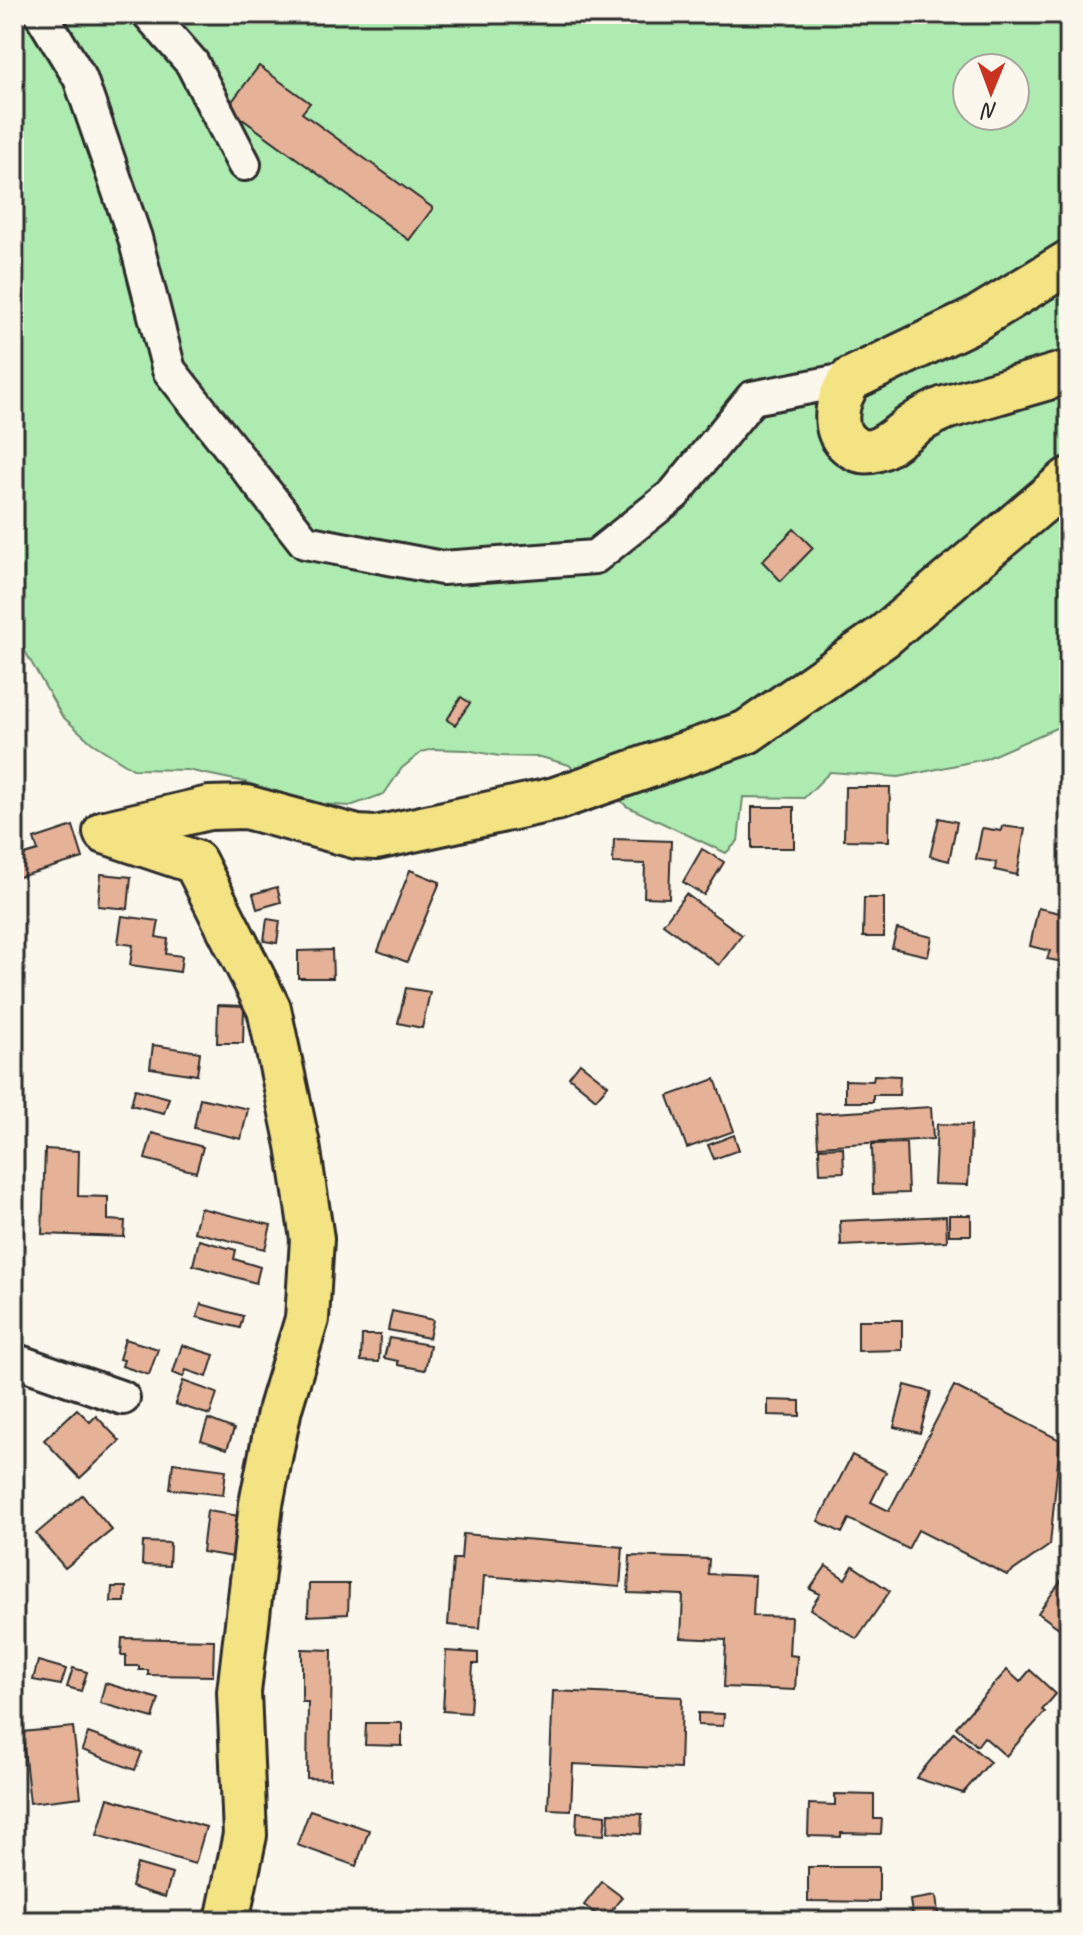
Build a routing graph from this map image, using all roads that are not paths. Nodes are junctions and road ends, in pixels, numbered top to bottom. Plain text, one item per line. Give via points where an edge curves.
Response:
1 (41, 14) edge
2 (149, 14) edge
3 (244, 164) dead end
4 (1069, 262) edge
5 (1069, 372) edge
6 (851, 379) junction
7 (1069, 479) edge
8 (14, 1360) edge
9 (123, 1398) dead end
10 (227, 1921) edge

1 - 6 street via 80,78 135,238 169,370 305,542 442,568 595,557 674,494 752,398
2 - 3 street via 192,63
4 - 6 main road via 974,320
5 - 6 main road via 945,408 885,446 867,451 848,444 838,429 838,404
7 - 10 main road via 884,636 765,721 732,738 555,799 376,838 246,807 209,808 105,832 195,862 269,1009 312,1239 307,1319 280,1408 261,1504 239,1692 245,1835
8 - 9 street

